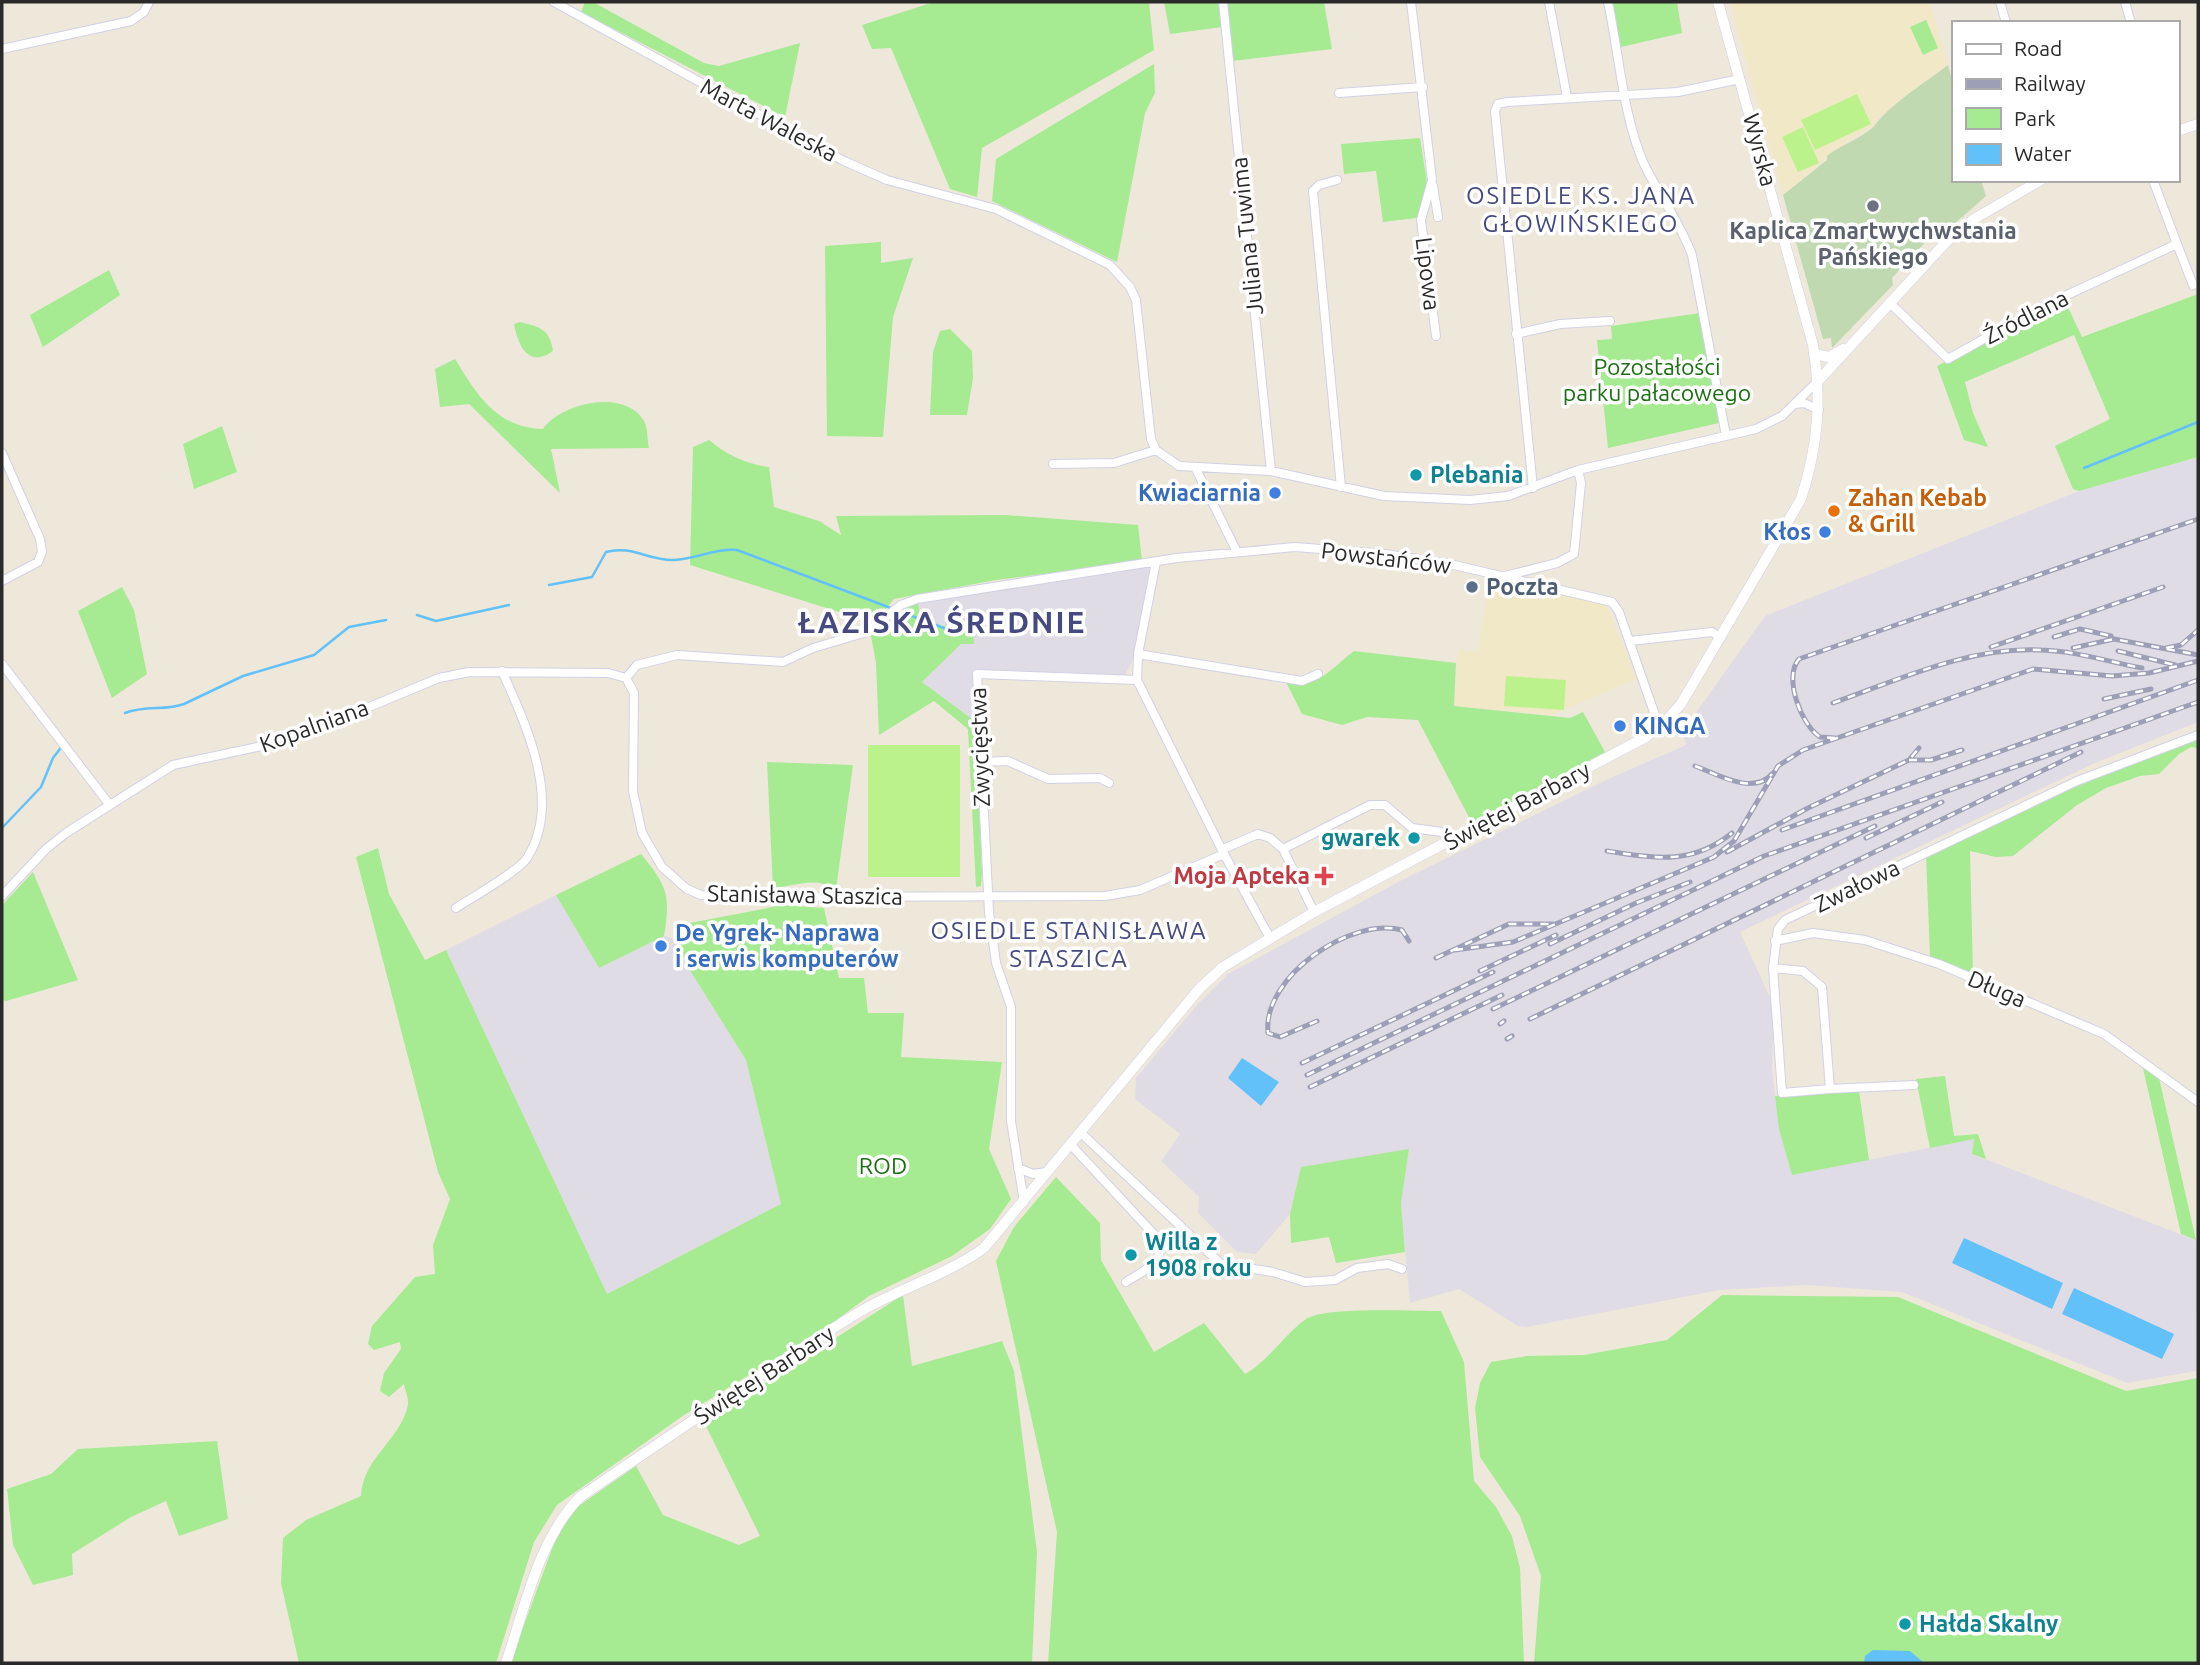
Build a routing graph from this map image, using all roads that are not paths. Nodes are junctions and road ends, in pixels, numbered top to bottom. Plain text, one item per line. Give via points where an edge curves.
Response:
1 (149, 2) edge
2 (554, 2) edge
3 (1223, 2) edge
4 (1411, 2) edge
5 (1549, 2) edge
6 (1608, 2) edge
7 (1718, 2) edge
8 (2000, 2) edge
9 (2125, 2) edge
10 (2005, 21) edge
11 (2130, 21) edge
12 (2, 49) edge
13 (1740, 79) junction
14 (1423, 88) junction
15 (1339, 93) dead end
16 (1625, 93) junction
17 (1567, 97) junction
18 (2198, 124) edge
19 (2179, 130) edge
20 (1337, 180) dead end
21 (1432, 180) junction
22 (2037, 182) edge
23 (2154, 182) edge
24 (1438, 217) dead end
25 (2177, 244) junction
26 (2193, 285) dead end
27 (1890, 303) junction
28 (1609, 321) dead end
29 (1872, 323) junction
30 (1516, 334) junction
31 (1436, 336) dead end
32 (1814, 354) junction
33 (1819, 380) junction
34 (1796, 404) junction
35 (1819, 410) junction
36 (1727, 436) junction
37 (1156, 450) junction
38 (2, 453) edge
39 (1053, 464) dead end
40 (1195, 467) junction
41 (1271, 471) junction
42 (1578, 471) junction
43 (1341, 487) junction
44 (1532, 488) junction
45 (1237, 552) junction
46 (1156, 562) junction
47 (1502, 577) junction
48 (2, 581) edge
49 (1716, 635) junction
50 (1630, 641) junction
51 (1138, 654) junction
52 (2, 664) edge
53 (502, 671) junction
54 (1318, 674) dead end
55 (626, 678) junction
56 (1138, 680) junction
57 (1662, 725) junction
58 (2198, 735) edge
59 (979, 762) junction
60 (1108, 783) dead end
61 (109, 804) junction
62 (1451, 841) junction
63 (1283, 849) junction
64 (1223, 852) junction
65 (2, 896) edge
66 (987, 897) junction
67 (456, 908) dead end
68 (1314, 912) junction
69 (1270, 938) junction
70 (1775, 941) junction
71 (1773, 968) junction
72 (1914, 1085) dead end
73 (1830, 1089) junction
74 (2198, 1102) edge
75 (1081, 1133) junction
76 (1071, 1145) junction
77 (1018, 1168) junction
78 (1050, 1171) junction
79 (1024, 1202) junction
80 (1402, 1269) dead end
81 (1126, 1282) dead end
82 (506, 1663) edge

1 - 12 street via 131,21
2 - 37 street, Marta Waleska via 844,161 887,180 996,209 1110,265 1130,287 1140,318 1148,426
3 - 41 street, Juliana Tuwima
4 - 14 street, Lipowa
5 - 17 street
6 - 16 street
7 - 13 street, Wyrska
8 - 10 street
9 - 11 street
13 - 16 street via 1678,92
13 - 32 street, Wyrska
14 - 15 street
14 - 21 street, Lipowa
16 - 17 street
16 - 36 street via 1645,165 1692,255
17 - 30 street via 1507,102 1498,104 1495,111
18 - 19 street
20 - 43 street via 1313,191
21 - 24 street
21 - 31 street, Lipowa via 1421,220
22 - 27 street via 1957,233
23 - 25 street
25 - 26 street
25 - 27 street, Źródlana via 2039,308 1948,359
27 - 29 street
28 - 30 street via 1560,324
29 - 32 street via 1838,354 1823,358
29 - 33 street
30 - 44 street
32 - 33 street, Wyrska
33 - 34 street
33 - 35 street, Świętej Barbary
34 - 35 street
34 - 36 street via 1767,424
35 - 49 street, Świętej Barbary via 1813,464 1801,499
36 - 42 street
37 - 39 street via 1115,463
37 - 40 street via 1179,466
38 - 48 street via 42,552 38,562
40 - 41 street
40 - 45 street
41 - 43 street
42 - 44 street
42 - 47 street via 1581,483 1574,554
43 - 44 street via 1432,500 1508,496
45 - 46 street, Powstańców
45 - 47 street, Powstańców via 1295,547 1350,550 1450,564
46 - 51 street
46 - 55 street, Powstańców via 917,599 901,605 867,632 783,662 677,655 637,665
47 - 50 street, Powstańców via 1612,603
49 - 50 street
49 - 57 street, Świętej Barbary via 1681,704
50 - 57 street, Powstańców
51 - 54 street via 1302,681
51 - 56 street
52 - 61 street
53 - 55 street, Kopalniana via 608,673
53 - 61 street, Kopalniana via 439,678 290,740 173,765
53 - 67 street via 527,729 540,785 539,828 526,860
55 - 66 street, Stanisława Staszica via 635,693 636,813 652,853 687,889 701,895 734,897
56 - 59 street, Zwycięstwa via 977,674
56 - 64 street
57 - 62 street, Świętej Barbary
58 - 70 street, Zwałowa via 2077,781 1793,916 1778,929
59 - 60 street via 1008,761 1048,779 1100,778
59 - 66 street, Zwycięstwa
61 - 65 street, Kopalniana via 46,849
62 - 63 street via 1442,832 1412,828 1385,805 1370,805
62 - 68 street, Świętej Barbary
63 - 64 street, Stanisława Staszica via 1258,834
63 - 68 street
64 - 66 street, Stanisława Staszica via 1140,890 1105,896
64 - 69 street
66 - 77 street via 996,963 1012,1007 1011,1121
68 - 69 street, Świętej Barbary
69 - 75 street, Świętej Barbary via 1223,967 1200,988
70 - 71 street
70 - 74 street, Długa via 1813,933 1865,940 1939,964 2104,1034
71 - 73 street via 1803,971 1822,987
71 - 73 street via 1782,1093
72 - 73 street
75 - 76 street, Świętej Barbary
75 - 80 street via 1221,1264 1305,1282 1335,1280 1357,1268 1388,1264
76 - 78 street, Świętej Barbary
76 - 81 street via 1161,1242 1157,1261
77 - 78 street via 1033,1174
77 - 79 street
78 - 79 street, Świętej Barbary
79 - 82 street, Świętej Barbary via 984,1248 966,1261 858,1313 580,1497 551,1536

